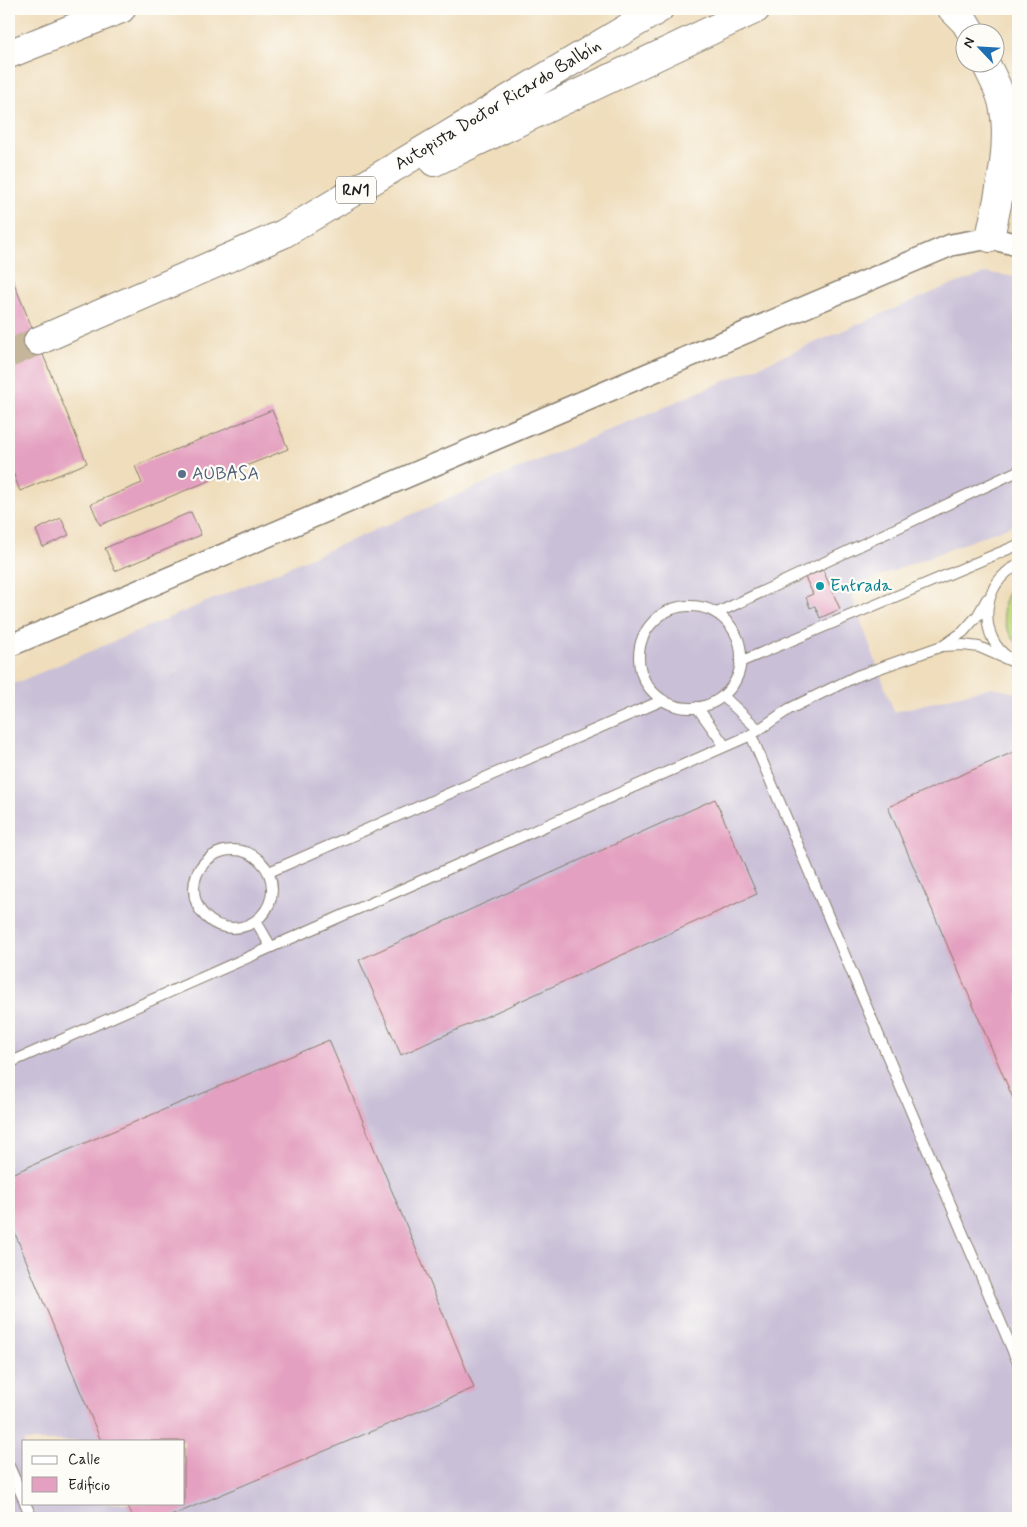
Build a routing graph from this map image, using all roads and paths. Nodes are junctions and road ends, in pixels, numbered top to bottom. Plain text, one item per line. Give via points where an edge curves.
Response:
1 (121, 9) edge
2 (659, 9) edge
3 (756, 9) edge
4 (952, 9) edge
5 (965, 22) edge
6 (9, 54) edge
7 (990, 72) edge
8 (283, 234) junction
9 (990, 238) junction
10 (1018, 245) edge
11 (38, 341) tunnel mouth
12 (1018, 471) edge
13 (1018, 545) edge
14 (1018, 565) edge
15 (993, 588) junction
16 (717, 614) junction
17 (9, 646) edge
18 (942, 646) junction
19 (740, 662) junction
20 (1018, 664) edge
21 (723, 696) junction
22 (663, 700) junction
23 (697, 707) junction
24 (755, 732) junction
25 (725, 746) junction
26 (269, 872) junction
27 (256, 921) junction
28 (271, 947) junction
29 (9, 1063) edge
30 (1018, 1363) edge
31 (9, 1466) edge
32 (22, 1495) edge
33 (25, 1504) edge
34 (32, 1518) edge

1 - 6 highway
2 - 8 highway, Autopista Doctor Ricardo Balbín / RN1
3 - 8 highway
4 - 5 highway
7 - 9 highway via 1003,104 1006,132
8 - 11 highway, Autopista Doctor Ricardo Balbín / RN1
9 - 10 street
9 - 17 street via 950,245
12 - 16 lane
13 - 19 lane
14 - 15 lane via 1005,573
15 - 18 lane via 978,615 963,632
15 - 20 lane via 987,606 988,625 994,641
16 - 19 lane via 729,624 737,638
16 - 22 lane via 686,606 664,614 647,630 641,645 643,676 651,690
18 - 20 lane via 979,647
18 - 24 lane via 857,676 790,709
19 - 21 lane via 733,684
21 - 23 lane
21 - 24 lane
22 - 23 lane via 678,706
22 - 26 lane
23 - 25 lane
24 - 25 lane
24 - 30 lane
25 - 28 lane
26 - 27 lane via 271,899 266,911
26 - 27 lane via 250,853 223,851 210,857 195,879 194,893 198,906 217,925 244,927
27 - 28 lane
28 - 29 lane
31 - 32 lane
33 - 34 lane

